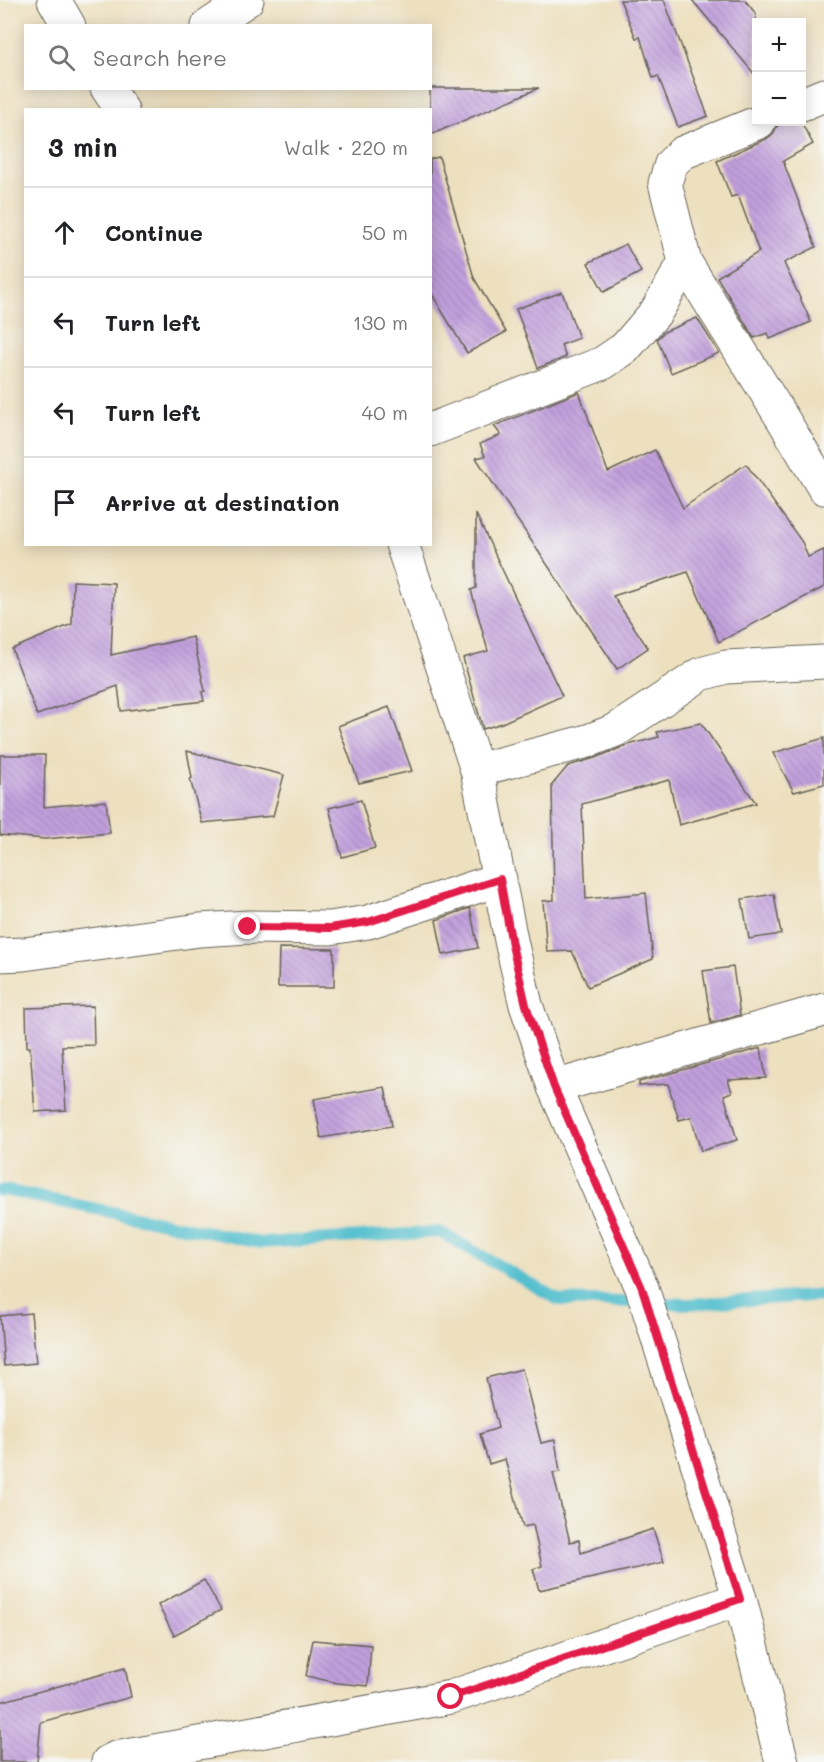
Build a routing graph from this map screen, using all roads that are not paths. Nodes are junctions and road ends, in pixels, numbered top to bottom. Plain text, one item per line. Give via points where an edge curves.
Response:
1 (54, 0) edge
2 (247, 0) edge
3 (68, 24) edge
4 (211, 24) edge
5 (824, 95) edge
6 (806, 102) edge
7 (752, 125) edge
8 (686, 262) junction
9 (432, 429) edge
10 (824, 488) edge
11 (403, 546) edge
12 (824, 662) edge
13 (477, 770) junction
14 (500, 879) junction
15 (0, 955) edge
16 (824, 1010) edge
17 (554, 1087) junction
18 (740, 1599) junction
19 (108, 1762) edge
20 (782, 1762) edge

1 - 3 street
2 - 4 street
5 - 6 street
7 - 8 street via 681,153 671,164 665,183
8 - 9 street via 656,312 625,348 603,363
8 - 10 street
11 - 13 street
12 - 13 street via 726,667 701,674 616,729 588,741
13 - 14 street
14 - 15 street via 359,924 200,930
14 - 17 street via 526,1005
16 - 17 street
17 - 18 street via 642,1288
18 - 19 street via 451,1697
18 - 20 street

